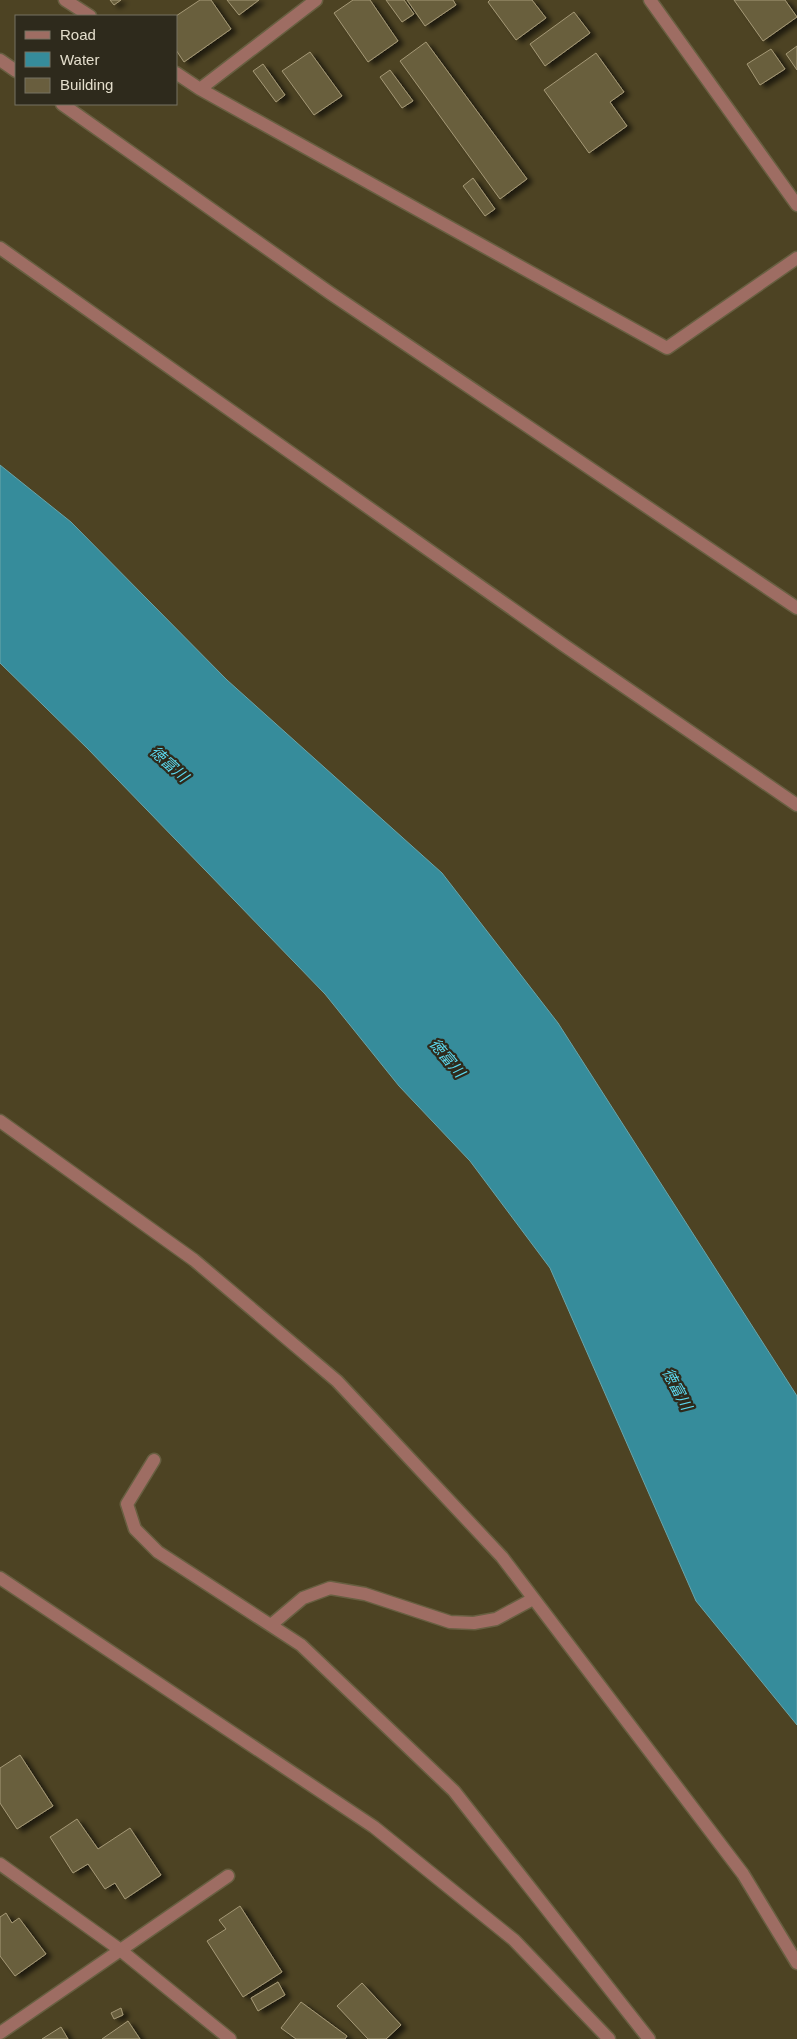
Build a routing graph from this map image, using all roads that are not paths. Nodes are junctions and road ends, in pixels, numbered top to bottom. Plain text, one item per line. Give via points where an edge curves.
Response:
1 (65, 0) edge
2 (316, 0) edge
3 (650, 0) edge
4 (88, 15) edge
5 (0, 60) edge
6 (15, 70) edge
7 (178, 74) edge
8 (200, 89) junction
9 (63, 105) edge
10 (797, 205) edge
11 (0, 248) edge
12 (797, 258) edge
13 (797, 608) edge
14 (797, 805) edge
15 (0, 1121) edge
16 (154, 1460) dead end
17 (0, 1578) edge
18 (534, 1599) junction
19 (271, 1625) junction
20 (0, 1864) edge
21 (228, 1876) dead end
22 (119, 1949) junction
23 (797, 1963) edge
24 (0, 2033) edge
25 (230, 2039) edge
26 (610, 2039) edge
27 (649, 2039) edge

1 - 4 street
2 - 8 street
3 - 10 street
5 - 6 street
7 - 8 street
8 - 12 street via 667,348
9 - 13 street via 330,293
11 - 14 street
15 - 18 street via 194,1260 337,1381 502,1557
16 - 19 street via 127,1504 135,1529 158,1552
17 - 26 street via 374,1826 514,1940
18 - 19 street via 496,1619 474,1623 450,1622 365,1594 330,1588 303,1598
18 - 23 street via 743,1874
19 - 27 street via 301,1645 454,1791
20 - 22 street
21 - 22 street
22 - 24 street
22 - 25 street

